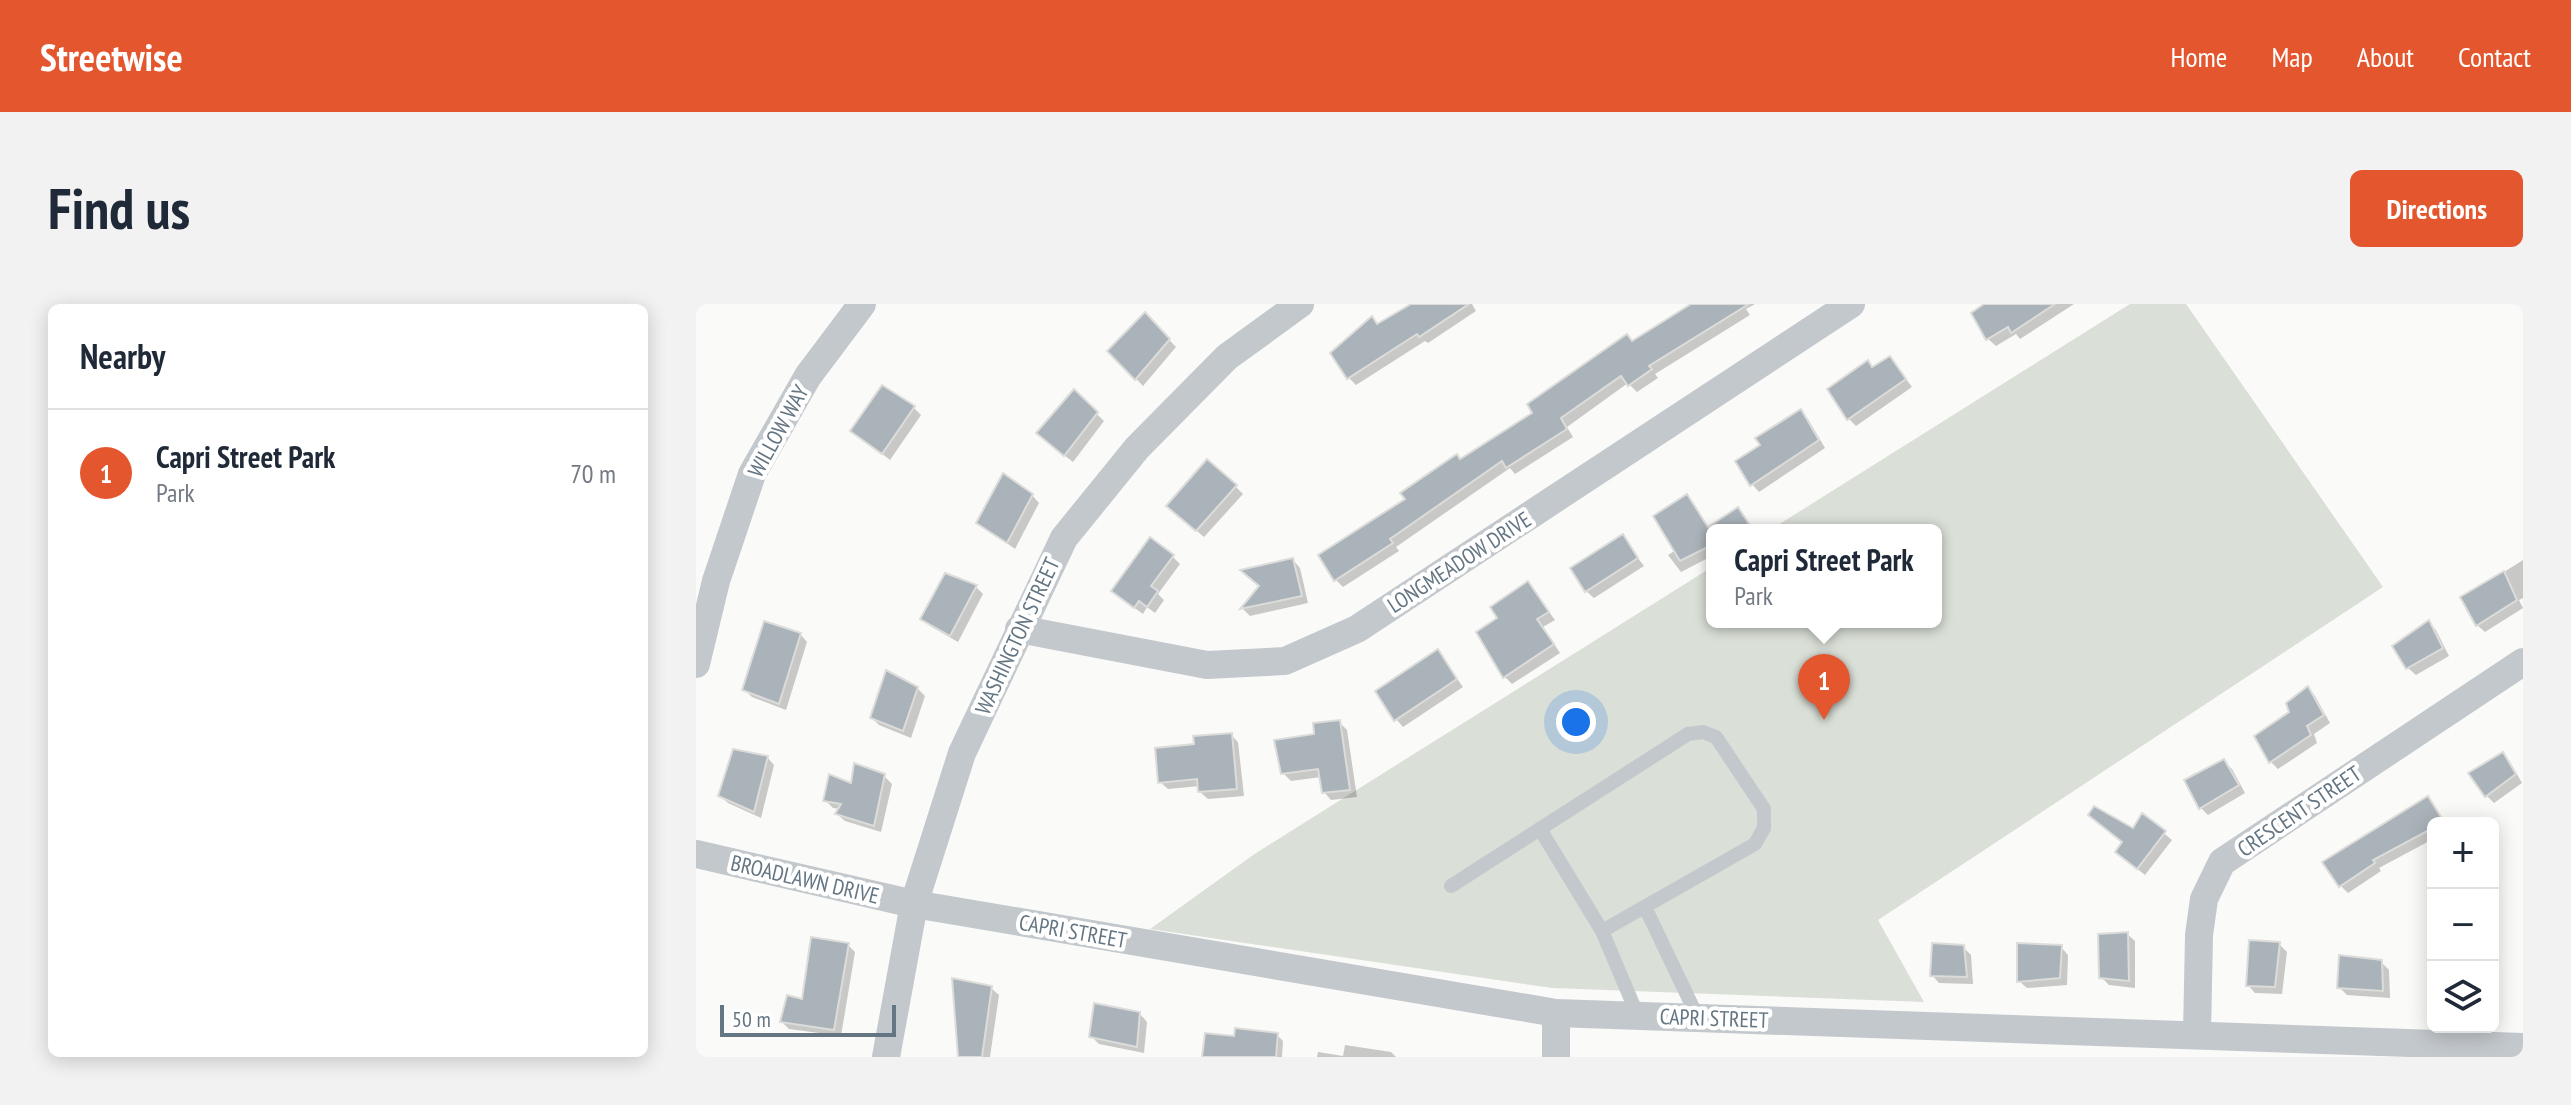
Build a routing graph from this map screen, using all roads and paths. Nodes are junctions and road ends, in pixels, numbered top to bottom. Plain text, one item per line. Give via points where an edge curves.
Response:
1 (862, 304) edge
2 (1300, 304) edge
3 (1851, 304) edge
4 (1019, 629) junction
5 (2523, 662) edge
6 (696, 664) edge
7 (1540, 829) junction
8 (696, 854) edge
9 (1451, 886) dead end
10 (914, 904) junction
11 (1645, 907) junction
12 (1602, 931) junction
13 (1556, 1013) junction
14 (1638, 1016) junction
15 (1698, 1018) junction
16 (2197, 1034) junction
17 (2523, 1047) edge
18 (886, 1057) edge
19 (1556, 1057) edge

1 - 6 street, WILLOW WAY via 808,376 752,474 716,581
2 - 4 street, WASHINGTON STREET via 1227,357 1137,448 1064,538
3 - 4 street, LONGMEADOW DRIVE via 1357,629 1285,661 1207,665
4 - 10 street, WASHINGTON STREET via 962,753
5 - 16 street, CRESCENT STREET via 2222,862 2204,899
7 - 9 lane
7 - 11 lane via 1688,734 1716,737 1764,809 1764,828 1755,844
7 - 12 lane
8 - 10 street, BROADLAWN DRIVE
10 - 13 street, CAPRI STREET
10 - 18 street, WASHINGTON STREET
11 - 12 lane
11 - 15 lane
12 - 14 lane
13 - 14 street, CAPRI STREET
13 - 19 street
14 - 15 street, CAPRI STREET
15 - 16 street, CAPRI STREET
16 - 17 street, CAPRI STREET

